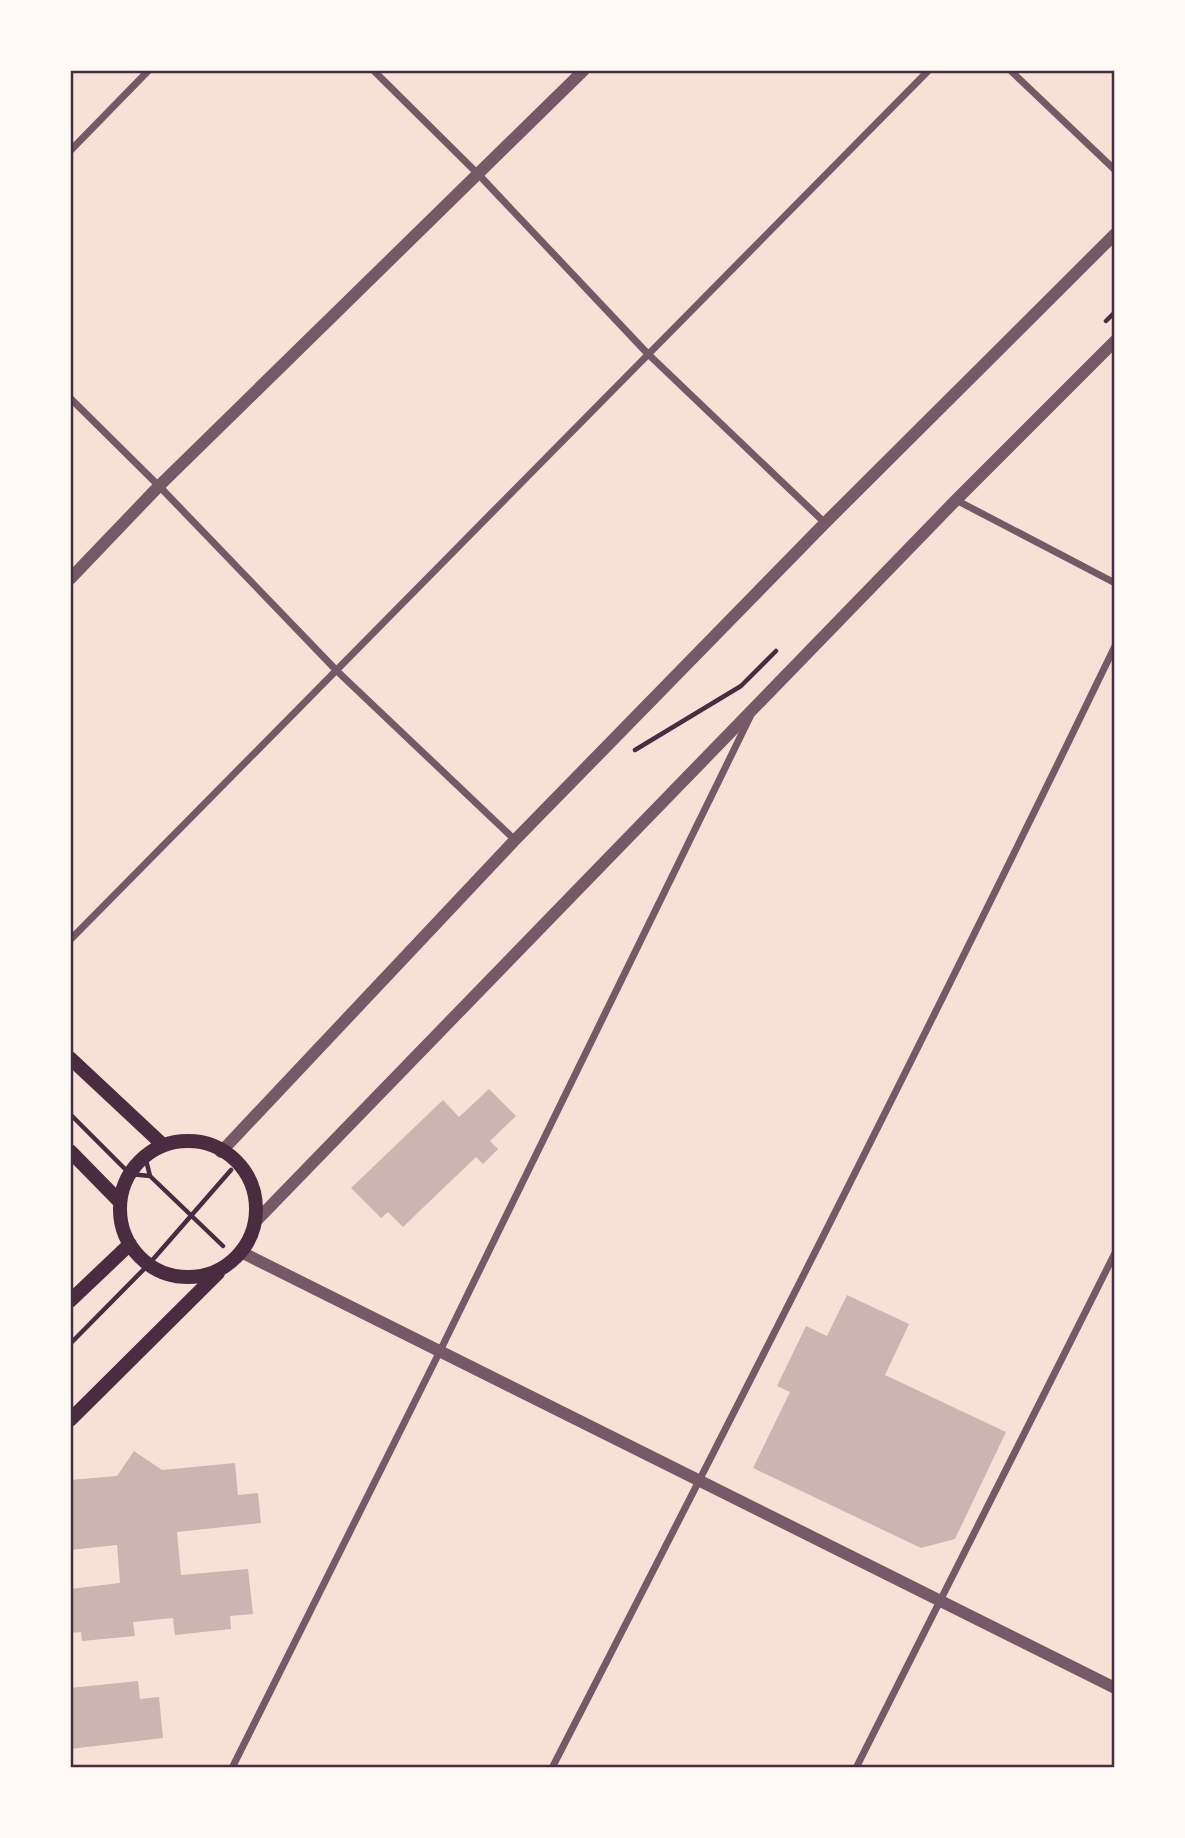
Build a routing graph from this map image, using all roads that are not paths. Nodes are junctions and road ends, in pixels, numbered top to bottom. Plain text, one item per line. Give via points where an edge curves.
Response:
1 (149, 70) edge
2 (373, 70) edge
3 (584, 70) edge
4 (929, 70) edge
5 (1010, 70) edge
6 (70, 151) edge
7 (1115, 170) edge
8 (479, 175) junction
9 (1115, 234) edge
10 (1115, 341) edge
11 (647, 354) junction
12 (70, 398) edge
13 (159, 486) junction
14 (956, 500) junction
15 (825, 523) junction
16 (70, 579) edge
17 (1115, 583) edge
18 (1115, 646) edge
19 (337, 671) junction
20 (756, 705) junction
21 (515, 840) junction
22 (70, 940) edge
23 (70, 1058) edge
24 (163, 1145) junction
25 (70, 1152) edge
26 (221, 1152) junction
27 (120, 1202) junction
28 (256, 1222) junction
29 (130, 1244) junction
30 (1115, 1252) edge
31 (238, 1255) junction
32 (223, 1268) junction
33 (70, 1301) edge
34 (440, 1351) junction
35 (70, 1420) edge
36 (699, 1481) junction
37 (941, 1601) junction
38 (1115, 1688) edge
39 (232, 1768) edge
40 (552, 1768) edge
41 (856, 1768) edge

1 - 6 street
2 - 8 street
3 - 8 street
4 - 11 street
5 - 7 street
8 - 11 street
8 - 13 street
9 - 15 street
10 - 14 street
11 - 15 street
11 - 19 street
12 - 13 street
13 - 16 street
13 - 19 street
14 - 17 street
14 - 20 street
15 - 21 street
18 - 36 street
19 - 21 street
19 - 22 street
20 - 28 street
20 - 34 street
21 - 26 street
23 - 24 main road
24 - 26 main road via 192,1140
24 - 27 main road via 145,1156 130,1174
25 - 27 main road
26 - 28 main road via 239,1162 251,1180
27 - 29 main road
28 - 31 main road
29 - 32 main road via 149,1264 166,1273 185,1277
29 - 33 main road
30 - 37 street
31 - 32 main road
31 - 34 street
32 - 35 main road
34 - 36 street
34 - 39 street
36 - 37 street
36 - 40 street
37 - 38 street
37 - 41 street

